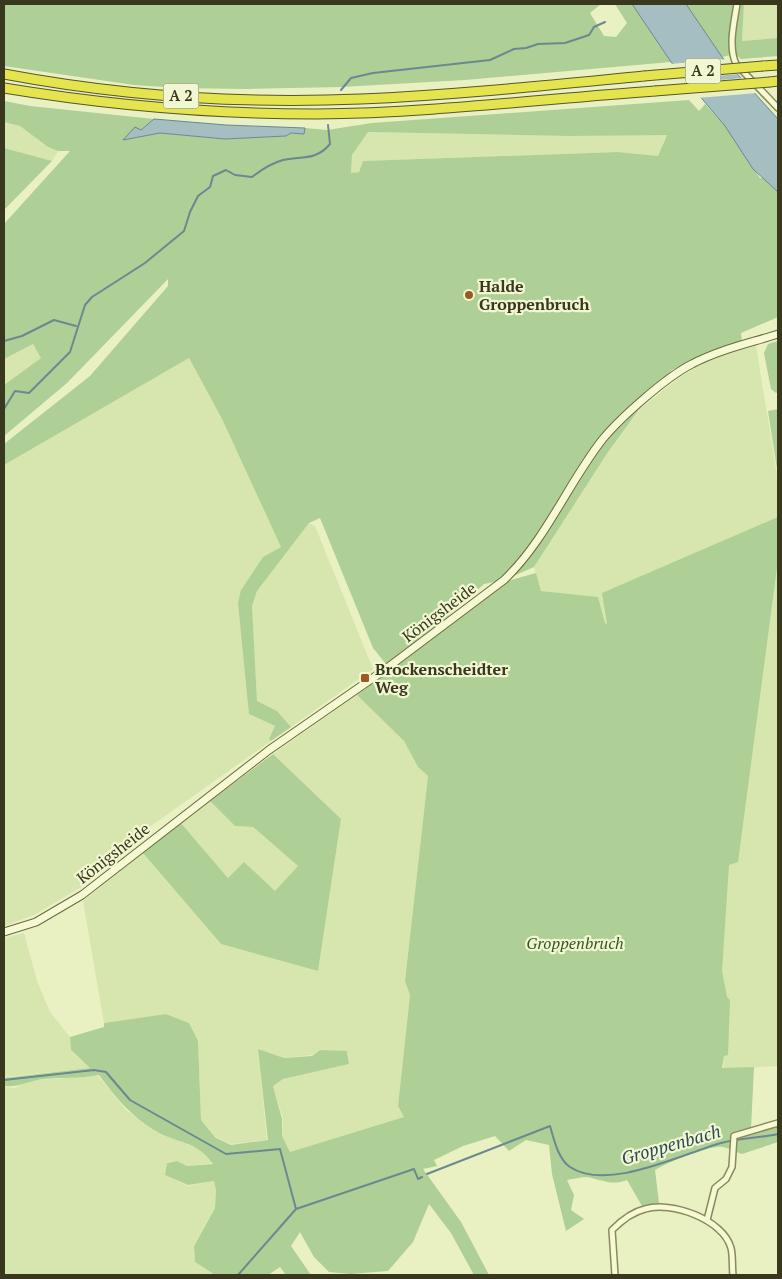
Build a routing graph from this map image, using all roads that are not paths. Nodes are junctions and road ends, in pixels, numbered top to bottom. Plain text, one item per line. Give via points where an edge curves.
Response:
1 (737, 4) edge
2 (778, 65) edge
3 (4, 74) edge
4 (774, 82) edge
5 (4, 88) edge
6 (778, 108) edge
7 (778, 334) edge
8 (4, 932) edge
9 (778, 1123) edge
10 (707, 1220) junction
11 (615, 1275) edge
12 (732, 1275) edge

1 - 6 street via 733,58
2 - 3 highway, A 2, bridge via 394,97 282,100 128,92
4 - 5 highway, A 2, bridge via 389,111 292,114 156,108
7 - 8 main road, Königsheide via 692,364 654,390 602,440 538,541 504,580 383,671 269,750 82,895 36,922
9 - 10 street via 736,1134 730,1170 716,1188
10 - 11 street via 679,1210 657,1207 644,1209 623,1220 612,1230
10 - 12 street via 722,1233 731,1248

